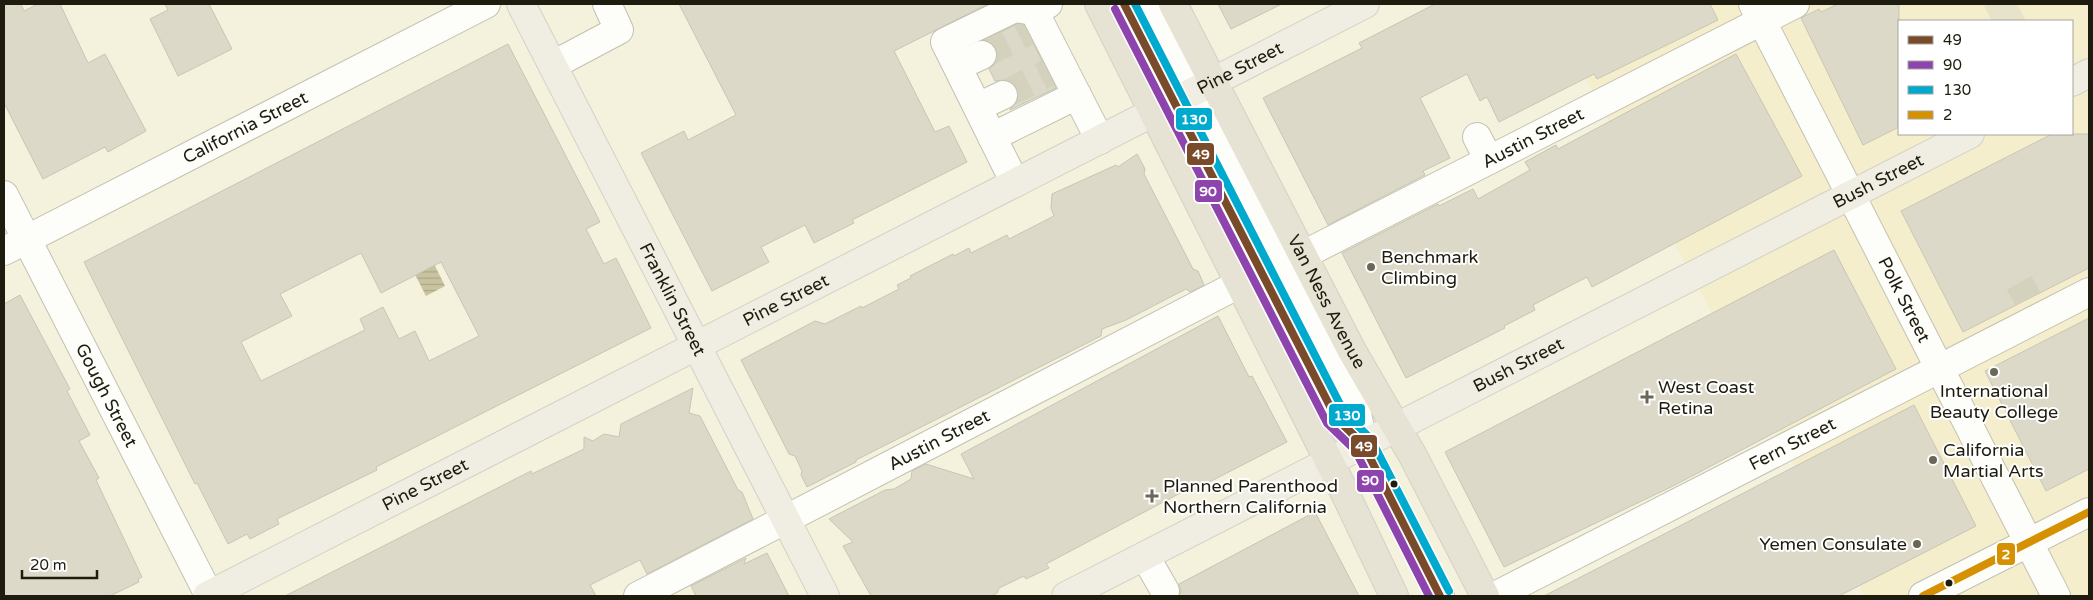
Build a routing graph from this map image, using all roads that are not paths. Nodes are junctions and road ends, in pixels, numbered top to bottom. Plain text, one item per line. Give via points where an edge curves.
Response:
1 (486, 4) edge
2 (521, 4) edge
3 (607, 4) edge
4 (1099, 4) edge
5 (1124, 4) edge
6 (1150, 4) edge
7 (1173, 4) edge
8 (1365, 4) edge
9 (1794, 4) edge
10 (1757, 12) edge
11 (1038, 18) edge
12 (982, 55) tunnel mouth
13 (553, 64) junction
14 (958, 66) junction
15 (2089, 73) edge
16 (2073, 81) edge
17 (1003, 95) tunnel mouth
18 (1077, 95) junction
19 (1184, 96) junction
20 (978, 107) junction
21 (1968, 135) edge
22 (992, 137) junction
23 (1100, 140) junction
24 (1014, 183) junction
25 (4, 195) edge
26 (1850, 195) junction
27 (15, 245) edge
28 (1303, 255) junction
29 (1239, 284) junction
30 (2089, 292) edge
31 (697, 346) junction
32 (1939, 369) junction
33 (1396, 427) junction
34 (1363, 444) junction
35 (1329, 462) junction
36 (2089, 512) edge
37 (786, 520) junction
38 (2028, 543) junction
39 (1145, 556) junction
40 (1094, 590) edge
41 (1164, 591) dead end
42 (209, 596) edge
43 (638, 596) edge
44 (825, 596) edge
45 (1066, 596) edge
46 (1394, 596) edge
47 (1440, 596) edge
48 (1485, 596) edge
49 (1495, 596) edge
50 (1924, 596) edge
51 (2056, 596) edge

1 - 27 street, California Street
2 - 13 main road, Franklin Street
3 - 13 street via 619,30
4 - 19 highway, Van Ness Avenue
5 - 19 street
6 - 19 street
7 - 19 highway, Van Ness Avenue
8 - 19 main road, Pine Street
9 - 10 street, Austin Street
10 - 26 street, Polk Street
10 - 28 street, Austin Street via 1483,149
11 - 14 street via 1015,8 945,42
11 - 18 street via 1056,69
12 - 14 street
13 - 31 main road, Franklin Street
14 - 20 street
15 - 16 main road
17 - 20 street
18 - 22 street
18 - 23 street
19 - 23 main road, Pine Street
19 - 28 highway, Van Ness Avenue
19 - 29 highway, Van Ness Avenue
19 - 34 street via 1356,408
20 - 22 street
21 - 26 main road, Bush Street
22 - 24 street
23 - 24 main road, Pine Street
24 - 31 main road, Pine Street
25 - 27 street, Gough Street
26 - 32 street, Polk Street
26 - 33 main road, Bush Street
27 - 42 street, Gough Street
28 - 33 highway, Van Ness Avenue via 1352,351
29 - 35 highway, Van Ness Avenue
29 - 37 street, Austin Street
30 - 32 street, Fern Street via 2033,309
31 - 37 main road, Franklin Street
31 - 42 main road, Pine Street
32 - 38 street, Polk Street
32 - 49 street, Fern Street
33 - 34 main road, Bush Street
33 - 48 highway, Van Ness Avenue
34 - 35 main road, Bush Street
34 - 47 street
35 - 39 main road, Bush Street
35 - 46 highway, Van Ness Avenue
36 - 38 street
37 - 43 street, Austin Street
37 - 44 main road, Franklin Street
38 - 50 street
38 - 51 street, Polk Street
39 - 40 main road, Bush Street
39 - 41 street
40 - 45 main road, Bush Street

